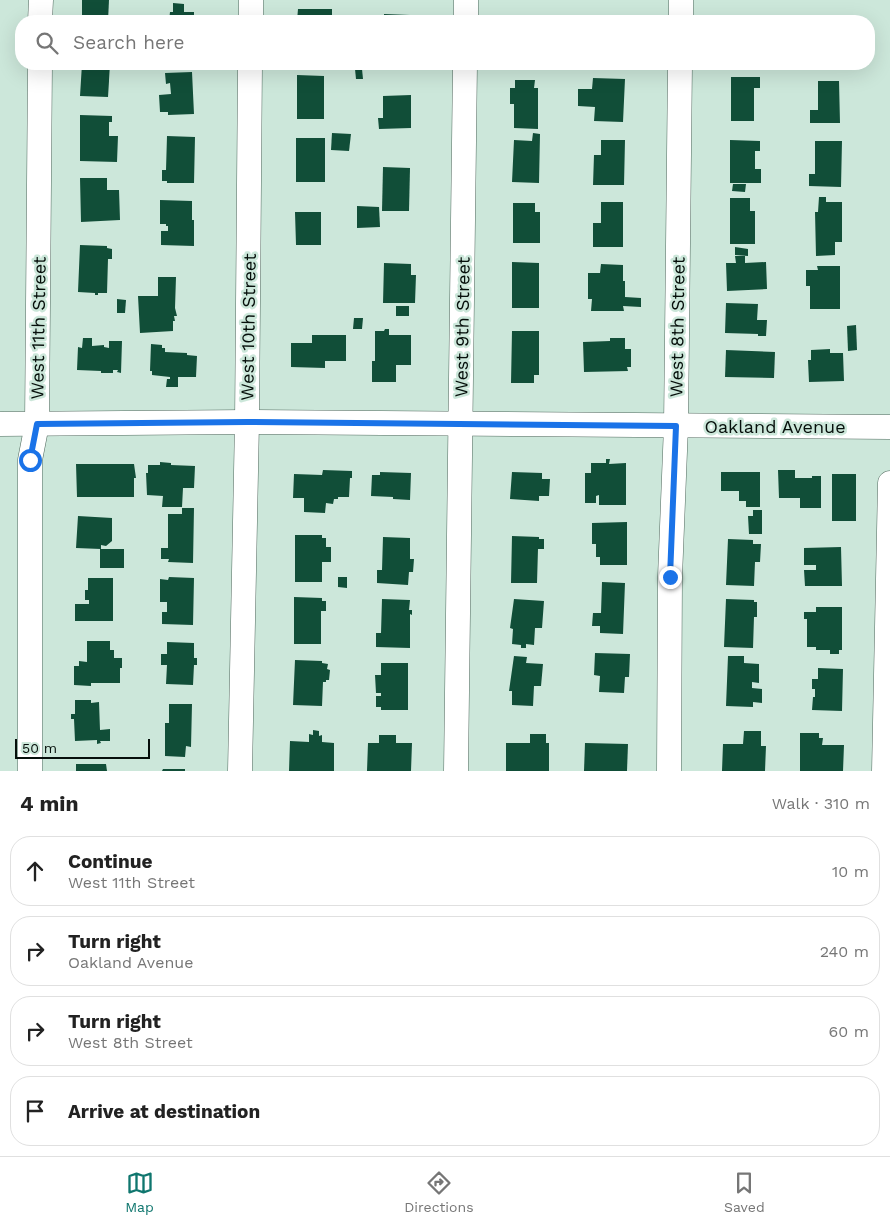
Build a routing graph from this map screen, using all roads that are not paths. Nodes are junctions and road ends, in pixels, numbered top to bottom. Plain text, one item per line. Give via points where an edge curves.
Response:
1 (41, 0) edge
2 (251, 0) edge
3 (466, 0) edge
4 (681, 0) edge
5 (40, 15) edge
6 (251, 15) edge
7 (466, 15) edge
8 (681, 15) edge
9 (40, 70) edge
10 (250, 70) edge
11 (465, 70) edge
12 (680, 70) edge
13 (247, 422) junction
14 (461, 423) junction
15 (0, 424) edge
16 (37, 424) junction
17 (676, 426) junction
18 (890, 427) edge
19 (890, 482) edge
20 (30, 771) edge
21 (240, 771) edge
22 (456, 771) edge
23 (669, 771) edge
24 (884, 771) edge

1 - 5 street
2 - 6 street
3 - 7 street
4 - 8 street
9 - 16 street, West 11th Street
10 - 13 street, West 10th Street
11 - 14 street, West 9th Street
12 - 17 street, West 8th Street
13 - 14 street, Oakland Avenue
13 - 16 street, Oakland Avenue
13 - 21 street, West 10th Street
14 - 17 street, Oakland Avenue
14 - 22 street, West 9th Street
15 - 16 street, Oakland Avenue
16 - 20 street, West 11th Street via 30,460
17 - 18 street, Oakland Avenue
17 - 23 street, West 8th Street via 670,577
19 - 24 street

